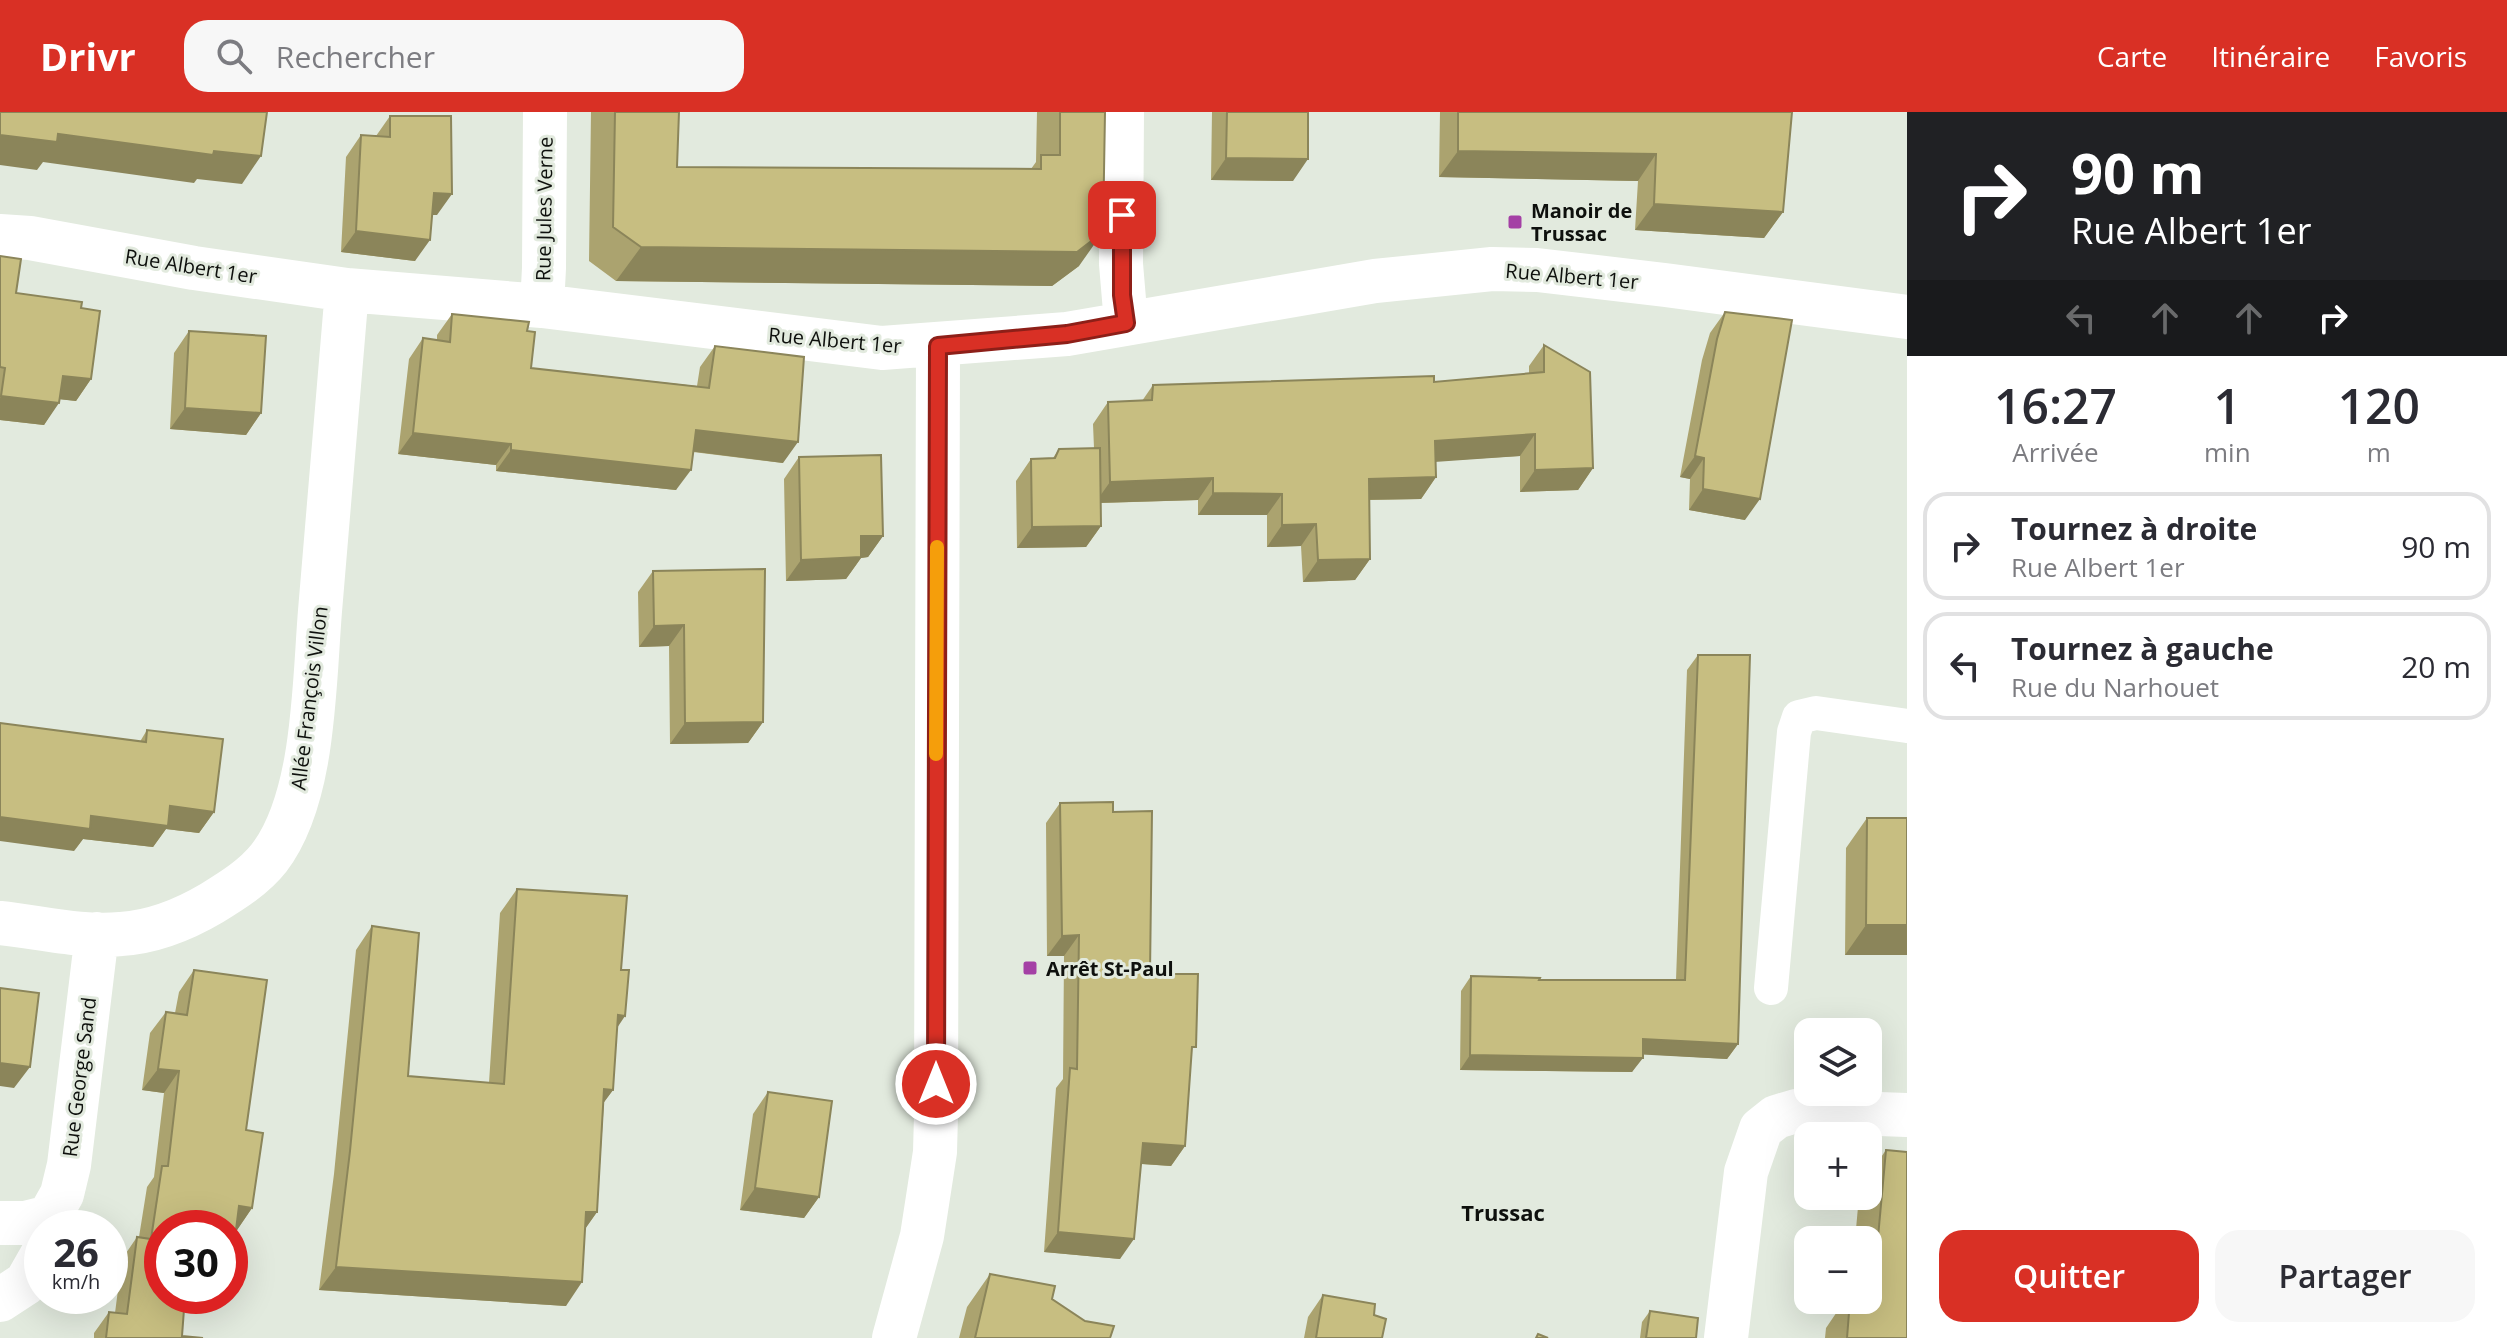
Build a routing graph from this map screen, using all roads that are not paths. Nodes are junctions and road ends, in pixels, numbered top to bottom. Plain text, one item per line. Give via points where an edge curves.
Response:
1 (545, 112) edge
2 (1122, 112) edge
3 (0, 236) edge
4 (347, 290) junction
5 (542, 306) junction
6 (1907, 317) edge
7 (1126, 323) junction
8 (938, 346) junction
9 (1907, 726) edge
10 (0, 923) edge
11 (97, 934) junction
12 (1771, 988) dead end
13 (1907, 1115) edge
14 (55, 1210) edge
15 (0, 1223) edge
16 (24, 1223) edge
17 (24, 1285) edge
18 (0, 1300) edge
19 (894, 1338) edge
20 (1726, 1338) edge

1 - 5 street, Rue Jules Verne
2 - 7 street
3 - 4 street, Rue Albert 1er
4 - 5 street, Rue Albert 1er
4 - 11 street, Allée François Villon via 314,683 295,807 269,858 235,889 176,921
5 - 8 street, Rue Albert 1er via 882,348
6 - 7 street, Rue Albert 1er via 1537,270 1492,269 1375,281
7 - 8 street, Rue Albert 1er
8 - 19 street via 935,1140 922,1236
9 - 12 lane via 1816,713 1799,717
10 - 11 street, Allée François Villon
11 - 14 street, Rue George Sand via 69,1165
13 - 20 street via 1796,1111 1761,1129 1746,1172
15 - 16 street
17 - 18 street, Rue George Sand

